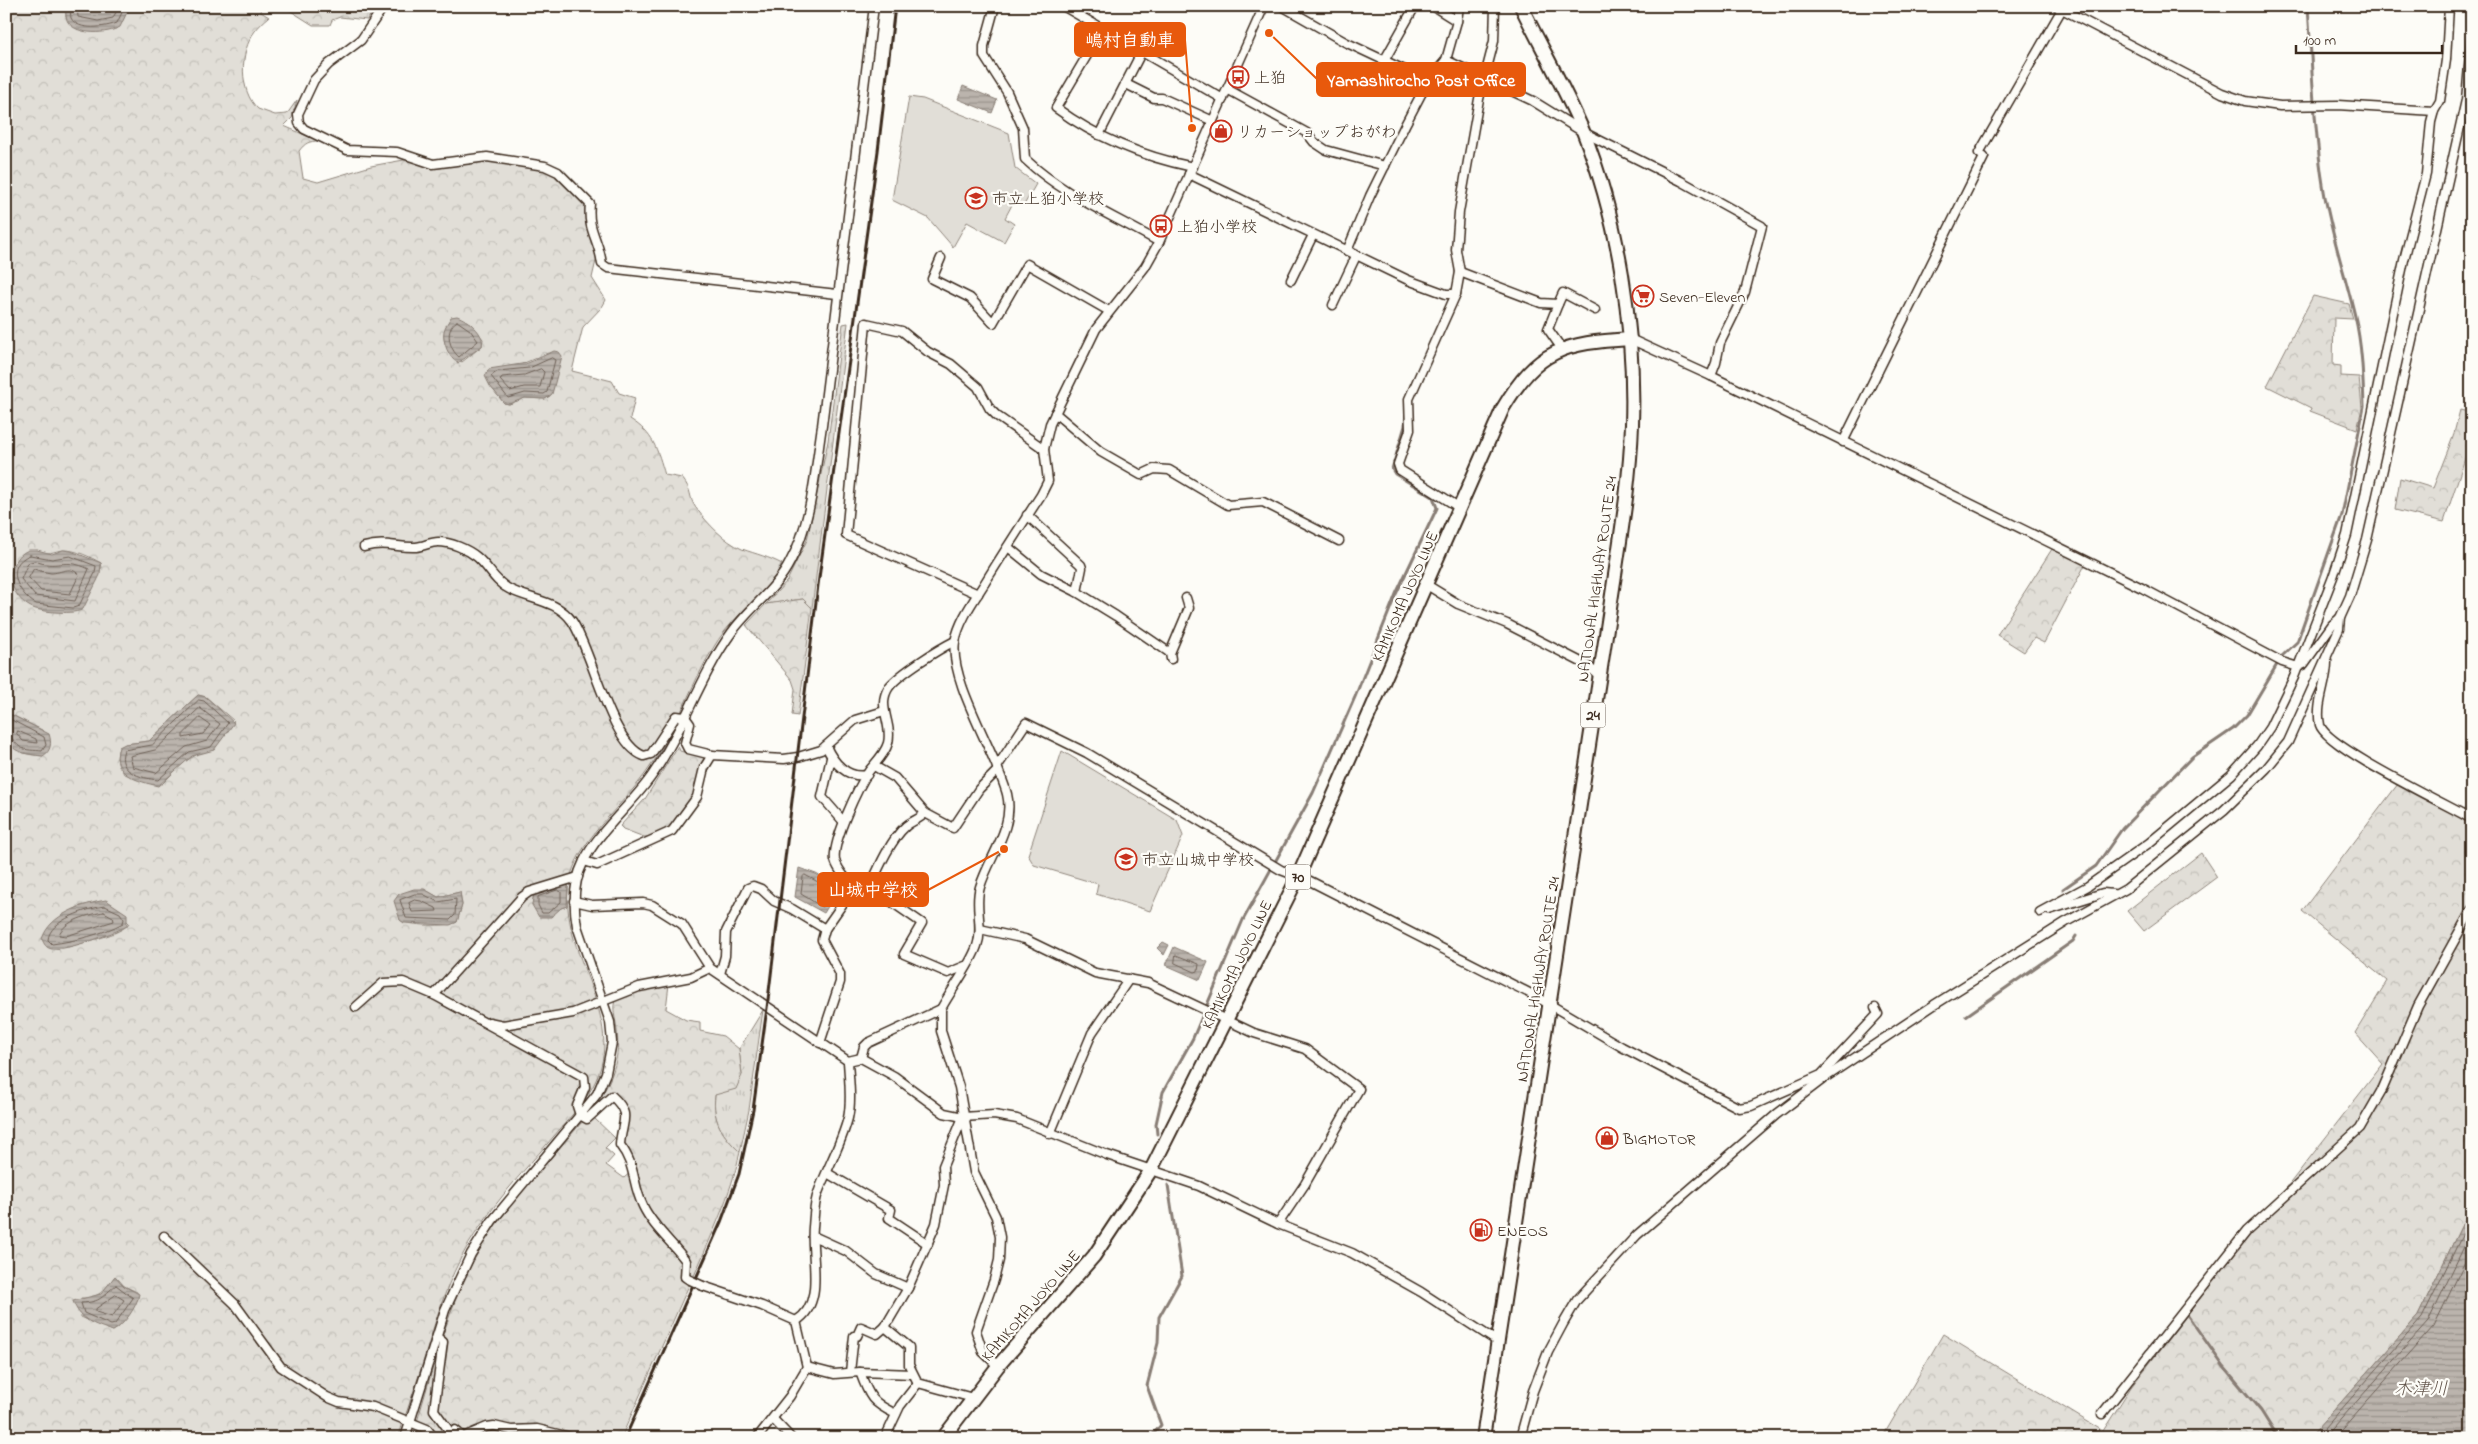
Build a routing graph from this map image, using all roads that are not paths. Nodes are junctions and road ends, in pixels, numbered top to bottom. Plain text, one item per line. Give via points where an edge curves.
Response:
1 (384, 6) edge
2 (874, 6) edge
3 (1063, 6) edge
4 (1264, 6) edge
5 (1282, 6) edge
6 (1415, 6) edge
7 (1434, 6) edge
8 (1459, 6) edge
9 (1495, 6) edge
10 (1521, 6) edge
11 (2449, 6) edge
12 (991, 7) edge
13 (2059, 8) edge
14 (1458, 20) junction
15 (1102, 30) junction
16 (2472, 31) edge
17 (1141, 53) junction
18 (1446, 60) junction
19 (1384, 61) junction
20 (1484, 78) junction
21 (1428, 82) junction
22 (1126, 84) junction
23 (1227, 89) junction
24 (1223, 99) junction
25 (2434, 111) junction
26 (1213, 121) junction
27 (1583, 132) junction
28 (1099, 134) junction
29 (1385, 166) junction
30 (1191, 170) junction
31 (1313, 235) junction
32 (1159, 242) junction
33 (1347, 251) junction
34 (1356, 256) junction
35 (941, 258) dead end
36 (1460, 272) junction
37 (1291, 280) dead end
38 (838, 294) junction
39 (1456, 294) junction
40 (1558, 304) junction
41 (1333, 305) dead end
42 (1595, 310) dead end
43 (1109, 311) junction
44 (1630, 339) junction
45 (1562, 349) junction
46 (1710, 376) junction
47 (1055, 414) junction
48 (1843, 442) junction
49 (1044, 449) junction
50 (1460, 508) junction
51 (1027, 516) junction
52 (1339, 541) dead end
53 (1008, 547) junction
54 (364, 548) dead end
55 (1427, 585) junction
56 (1077, 592) junction
57 (978, 594) junction
58 (1186, 598) dead end
59 (2340, 618) junction
60 (955, 641) junction
61 (2327, 655) junction
62 (2298, 667) junction
63 (1599, 675) junction
64 (884, 711) junction
65 (685, 717) junction
66 (826, 746) junction
67 (712, 755) junction
68 (831, 758) junction
69 (874, 766) junction
70 (998, 768) junction
71 (867, 775) junction
72 (925, 813) junction
73 (2472, 819) edge
74 (843, 821) junction
75 (584, 861) junction
76 (578, 876) junction
77 (1298, 877) junction
78 (870, 887) junction
79 (853, 889) junction
80 (2113, 894) junction
81 (574, 901) junction
82 (2472, 909) edge
83 (980, 928) junction
84 (825, 929) junction
85 (965, 966) junction
86 (710, 968) junction
87 (720, 974) junction
88 (1128, 979) junction
89 (434, 994) junction
90 (602, 1000) junction
91 (1549, 1006) junction
92 (356, 1007) dead end
93 (1875, 1008) dead end
94 (941, 1009) junction
95 (481, 1020) junction
96 (1227, 1021) junction
97 (820, 1043) junction
98 (861, 1058) junction
99 (848, 1061) junction
100 (1822, 1077) junction
101 (580, 1116) junction
102 (963, 1117) junction
103 (1050, 1134) junction
104 (1151, 1170) junction
105 (827, 1173) junction
106 (1278, 1224) junction
107 (164, 1236) dead end
108 (813, 1236) junction
109 (928, 1244) junction
110 (908, 1288) junction
111 (796, 1322) junction
112 (885, 1327) junction
113 (437, 1336) junction
114 (1498, 1342) junction
115 (998, 1366) junction
116 (808, 1367) junction
117 (850, 1372) junction
118 (860, 1372) junction
119 (912, 1374) junction
120 (918, 1383) junction
121 (972, 1398) junction
122 (896, 1414) junction
123 (2102, 1414) dead end
124 (773, 1419) junction
125 (410, 1423) junction
126 (405, 1438) edge
127 (434, 1438) edge
128 (574, 1438) edge
129 (757, 1438) edge
130 (791, 1438) edge
131 (885, 1438) edge
132 (943, 1438) edge
133 (1483, 1438) edge
134 (1520, 1438) edge

1 - 38 street via 361,40 314,80 298,114 304,128 347,150 397,152 433,164 487,157 552,168 590,204 590,228 600,249 602,264 608,268
2 - 38 street
3 - 15 street
4 - 23 street
5 - 19 street
6 - 19 street
7 - 14 street
8 - 14 street
9 - 20 street via 1494,40
10 - 27 main road, NATIONAL HIGHWAY ROUTE 24 / 24
11 - 25 street via 2446,60 2440,101
12 - 32 street via 984,56 1007,92 1023,128 1025,159 1067,192
13 - 25 street via 2222,93 2245,101 2280,106
13 - 48 street via 1979,153 1984,157
14 - 18 street
15 - 17 street
15 - 28 street via 1056,108
16 - 59 street via 2466,100 2393,432 2367,540
17 - 22 street
17 - 24 street
18 - 20 street
18 - 21 street
19 - 21 street
20 - 27 street via 1533,101
20 - 36 street via 1459,212 1456,250
21 - 29 street
22 - 26 street
22 - 28 street
23 - 24 street
23 - 29 street via 1307,133 1326,150
24 - 26 street
25 - 62 street via 2426,174 2404,260 2347,535
26 - 30 street
27 - 44 main road, NATIONAL HIGHWAY ROUTE 24 / 24 via 1604,196 1622,272
27 - 46 street via 1762,226 1751,275 1720,343
28 - 30 street via 1148,157
29 - 33 street
30 - 31 street
30 - 32 street
31 - 33 street
31 - 37 street
32 - 43 street via 1145,267
33 - 34 street
34 - 39 street via 1408,280 1446,294
34 - 41 street
35 - 43 street via 932,279 970,298 993,323 1027,264
36 - 39 street
36 - 40 street via 1541,304
38 - 65 street via 819,446 798,548 782,577 720,648
39 - 50 street via 1409,399 1410,430 1398,464 1400,470
40 - 42 street via 1563,293
40 - 45 street via 1548,329
43 - 47 street via 1088,343
44 - 45 main road, KAMIKOMA JOYO LINE / 70 via 1585,342
44 - 46 street
44 - 63 main road, NATIONAL HIGHWAY ROUTE 24 / 24 via 1632,424 1626,496
45 - 50 main road, KAMIKOMA JOYO LINE / 70 via 1536,364 1518,383
46 - 48 street
47 - 49 street
47 - 52 street via 1100,452 1141,474 1154,468 1169,470 1228,505 1263,502
48 - 62 street via 2142,588 2279,661
49 - 51 street via 1048,480
49 - 57 street via 997,416 978,387 951,364 928,352 902,331 866,323 846,535
50 - 55 main road, KAMIKOMA JOYO LINE / 70
51 - 53 street
51 - 56 street via 1082,568
53 - 56 street via 1041,574
53 - 57 street
54 - 65 street via 378,543 416,547 439,542 450,544 476,556 505,587 564,612 580,635 606,704 627,740 641,755 648,756 653,752 676,716
55 - 63 street via 1458,604 1507,624 1583,663
55 - 77 main road, KAMIKOMA JOYO LINE / 70
56 - 58 street via 1171,656 1189,608
57 - 60 street
59 - 61 street via 2339,629
59 - 62 street via 2304,664
60 - 64 street via 890,686 884,700
60 - 70 street via 962,683
61 - 73 street via 2320,720 2327,736 2377,768
61 - 80 street via 2293,733 2266,769 2224,810 2126,889
62 - 80 street via 2270,727 2231,775 2149,843 2088,886 2040,912 2103,893
63 - 91 main road, NATIONAL HIGHWAY ROUTE 24 / 24
64 - 66 street via 854,720
64 - 69 street via 889,726 888,743
65 - 67 street via 690,724 686,747 690,752
65 - 75 street via 632,804 597,841
66 - 67 street via 784,759
66 - 68 street
67 - 75 street via 704,768 697,797 672,831 597,865
68 - 71 street via 849,773
68 - 74 street via 822,797
69 - 71 street
69 - 72 street via 895,778
70 - 72 street via 976,793 953,828
70 - 77 street via 1026,723 1087,753
70 - 83 street via 1007,796 1008,816 979,888
71 - 74 street
72 - 78 street via 907,825 885,853
74 - 79 street via 834,857
75 - 76 street
76 - 81 street
76 - 89 street via 522,897
77 - 91 street via 1530,993
77 - 96 main road, KAMIKOMA JOYO LINE / 70
78 - 79 street
78 - 85 street via 922,923 904,954 948,973
79 - 84 street
80 - 100 street
81 - 86 street via 592,905 652,905 682,924
81 - 90 street via 577,926
82 - 123 street via 2418,1006 2383,1088 2360,1128 2247,1231
83 - 85 street via 977,946
83 - 88 street via 1025,939 1095,973
84 - 87 street via 774,901 761,889 748,888 726,932
84 - 97 street via 822,940 840,974 840,982
85 - 94 street
86 - 87 street
86 - 90 street via 691,977 639,987
87 - 97 street
88 - 96 street via 1148,983
88 - 103 street via 1092,1033
89 - 92 street via 402,982 383,983
89 - 95 street
90 - 95 street via 573,1013 556,1016 503,1024
90 - 101 street via 611,1032 609,1062 602,1084
91 - 100 street via 1739,1108
91 - 114 main road, NATIONAL HIGHWAY ROUTE 24 / 24
93 - 100 street via 1878,1014
94 - 98 street via 868,1043
94 - 102 street via 941,1031 959,1087
95 - 101 street via 584,1077 585,1087 577,1106
96 - 104 main road, KAMIKOMA JOYO LINE / 70
96 - 106 street via 1264,1037 1305,1049 1359,1089 1305,1184
97 - 99 street
98 - 99 street
98 - 102 street via 894,1076 944,1113
99 - 105 street via 848,1117
100 - 134 street via 1650,1223 1577,1300 1548,1352
101 - 111 street, bridge via 588,1118 612,1096 623,1107 625,1120 620,1145 632,1162 638,1194 648,1214 686,1261 688,1279
101 - 113 street via 482,1235 456,1282
102 - 103 street via 1006,1117
102 - 109 street via 943,1166 942,1198
102 - 115 street via 974,1172 996,1217 1000,1237 996,1274 976,1331 983,1352
103 - 104 street
104 - 106 street via 1199,1186
104 - 115 main road, KAMIKOMA JOYO LINE / 70 via 1094,1256
105 - 108 street via 817,1195
105 - 109 street via 891,1210 889,1218
106 - 114 street via 1352,1253 1422,1292
107 - 125 street via 235,1304 281,1367 327,1398 373,1407
108 - 110 street via 846,1251 876,1274
108 - 111 street via 814,1290 809,1305
109 - 110 street
110 - 112 street
111 - 116 street
112 - 117 street via 877,1334 861,1327 854,1336
112 - 119 street via 909,1347
113 - 125 street
113 - 128 street via 443,1342 443,1352 434,1410 453,1436 455,1430 463,1437 494,1426 511,1430 537,1429
114 - 133 main road, NATIONAL HIGHWAY ROUTE 24 / 24
115 - 121 main road, KAMIKOMA JOYO LINE / 70
116 - 117 street via 834,1374
116 - 124 street
117 - 118 street
118 - 119 street
118 - 122 street via 877,1405
119 - 120 street
120 - 121 street
120 - 122 street
121 - 132 main road, KAMIKOMA JOYO LINE / 70
122 - 131 street
124 - 129 street
124 - 130 street
125 - 126 street
125 - 127 street via 427,1429

